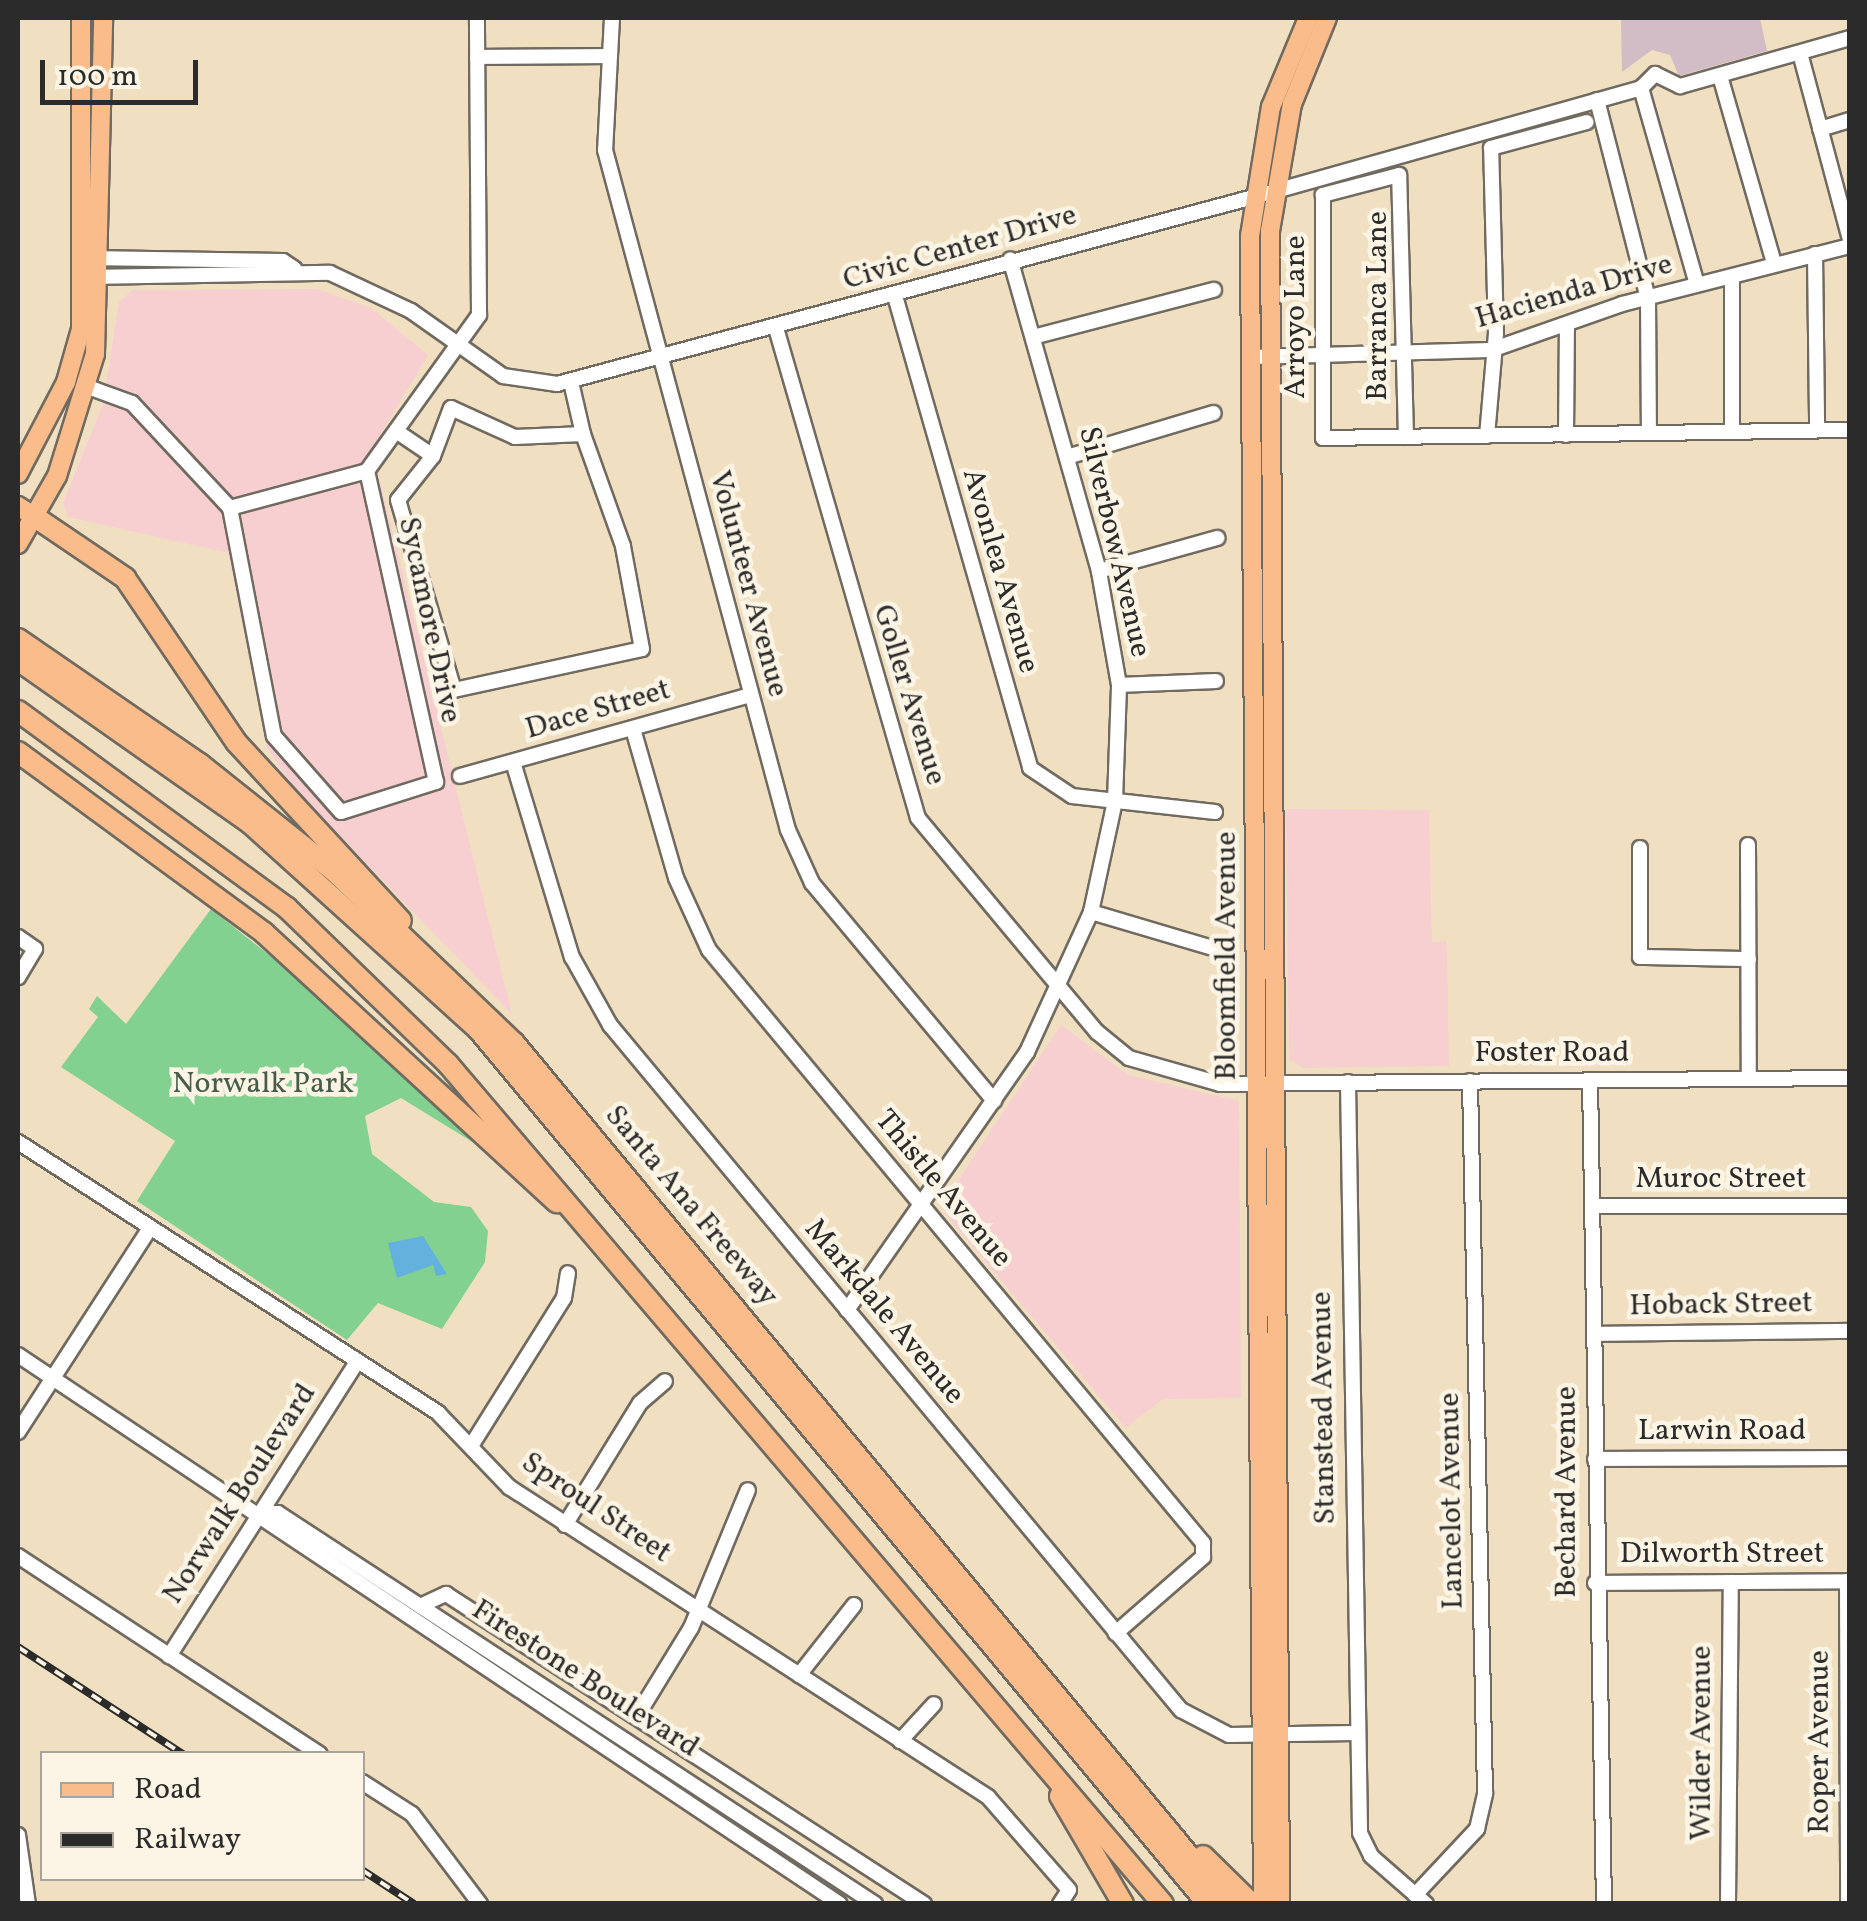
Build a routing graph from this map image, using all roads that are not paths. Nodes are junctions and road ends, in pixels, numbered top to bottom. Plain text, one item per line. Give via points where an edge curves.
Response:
1 (81, 18) edge
2 (103, 18) edge
3 (477, 18) edge
4 (612, 18) edge
5 (1316, 20) edge
6 (1850, 38) edge
7 (1800, 52) junction
8 (606, 56) junction
9 (477, 58) junction
10 (1720, 76) junction
11 (1641, 88) junction
12 (1597, 100) junction
13 (1850, 120) edge
14 (1587, 122) dead end
15 (1820, 129) junction
16 (1399, 174) joint
17 (1272, 192) junction
18 (1252, 198) junction
19 (1847, 204) edge
20 (1850, 243) edge
21 (1815, 254) junction
22 (1010, 259) junction
23 (1774, 263) junction
24 (97, 272) junction
25 (1732, 277) junction
26 (1697, 284) junction
27 (1214, 290) dead end
28 (896, 296) junction
29 (1648, 298) junction
30 (1567, 326) junction
31 (776, 328) junction
32 (1034, 338) junction
33 (458, 346) junction
34 (1491, 350) junction
35 (1325, 354) junction
36 (1406, 354) junction
37 (1250, 357) junction
38 (1271, 358) junction
39 (658, 359) junction
40 (571, 382) junction
41 (88, 387) junction
42 (1214, 413) dead end
43 (1816, 430) junction
44 (1850, 430) edge
45 (1732, 432) junction
46 (399, 433) junction
47 (1648, 433) junction
48 (583, 434) junction
49 (1566, 434) junction
50 (1487, 436) junction
51 (1406, 437) junction
52 (1250, 451) junction
53 (1272, 452) junction
54 (433, 456) junction
55 (1067, 457) junction
56 (367, 471) junction
57 (18, 474) edge
58 (230, 508) junction
59 (26, 512) edge
60 (1217, 538) dead end
61 (18, 544) edge
62 (1099, 571) junction
63 (18, 640) edge
64 (18, 660) edge
65 (1216, 681) dead end
66 (1119, 685) junction
67 (750, 695) junction
68 (18, 711) edge
69 (633, 728) junction
70 (18, 752) edge
71 (514, 762) junction
72 (460, 776) dead end
73 (1115, 800) junction
74 (1214, 812) dead end
75 (1263, 816) junction
76 (1748, 844) dead end
77 (1640, 848) dead end
78 (1091, 912) junction
79 (18, 937) edge
80 (419, 947) junction
81 (1216, 948) dead end
82 (1749, 958) junction
83 (1263, 960) junction
84 (18, 977) edge
85 (1060, 990) junction
86 (1850, 1078) edge
87 (1749, 1079) junction
88 (1590, 1080) junction
89 (1348, 1082) junction
90 (1470, 1082) junction
91 (1254, 1083) junction
92 (1274, 1083) junction
93 (994, 1101) junction
94 (18, 1142) edge
95 (1264, 1204) junction
96 (922, 1206) junction
97 (1592, 1206) junction
98 (1850, 1206) edge
99 (150, 1228) junction
100 (568, 1273) dead end
101 (648, 1290) junction
102 (847, 1310) junction
103 (1850, 1332) edge
104 (1594, 1334) junction
105 (18, 1354) edge
106 (357, 1362) junction
107 (52, 1377) junction
108 (666, 1381) dead end
109 (18, 1432) edge
110 (471, 1446) junction
111 (1850, 1458) edge
112 (1595, 1459) junction
113 (748, 1490) dead end
114 (260, 1513) junction
115 (565, 1525) junction
116 (18, 1556) edge
117 (1848, 1581) edge
118 (1731, 1582) junction
119 (1596, 1583) junction
120 (854, 1605) dead end
121 (420, 1606) junction
122 (699, 1610) junction
123 (1116, 1632) junction
124 (169, 1656) junction
125 (799, 1675) junction
126 (934, 1704) dead end
127 (636, 1716) junction
128 (1354, 1733) junction
129 (1269, 1735) junction
130 (900, 1741) junction
131 (315, 1751) edge
132 (1046, 1767) junction
133 (365, 1784) edge
134 (784, 1812) junction
135 (768, 1830) junction
136 (745, 1838) junction
137 (21, 1842) edge
138 (1420, 1899) edge
139 (1263, 1902) edge
140 (28, 1904) edge
141 (480, 1904) edge
142 (840, 1904) edge
143 (875, 1904) edge
144 (924, 1904) edge
145 (1060, 1904) edge
146 (1123, 1904) edge
147 (1163, 1904) edge
148 (1208, 1904) edge
149 (1604, 1904) edge
150 (1728, 1904) edge
151 (1848, 1904) edge

1 - 24 main road via 84,257
2 - 24 main road
3 - 9 street
4 - 8 street, Volunteer Avenue
5 - 17 main road, Bloomfield Avenue
5 - 18 main road, Bloomfield Avenue via 1277,88
6 - 7 street
7 - 10 street
7 - 15 street
8 - 9 street
8 - 39 street, Volunteer Avenue via 605,150
9 - 33 street via 480,310
10 - 11 street, Civic Center Drive via 1680,86 1655,74
10 - 23 street
11 - 12 street, Civic Center Drive
11 - 26 street
12 - 17 street, Civic Center Drive
12 - 29 street
13 - 15 street
14 - 34 street via 1491,148
15 - 19 street
16 - 35 street, Arroyo Lane via 1323,195
16 - 36 street, Barranca Lane
17 - 18 street, Civic Center Drive
17 - 38 main road, Bloomfield Avenue
18 - 22 street, Civic Center Drive
18 - 37 main road, Bloomfield Avenue
19 - 20 street
20 - 21 street, Hacienda Drive
21 - 23 street, Hacienda Drive
21 - 43 street
22 - 28 street, Civic Center Drive
22 - 32 street, Silverbow Avenue
23 - 25 street, Hacienda Drive
24 - 33 street, Civic Center Drive via 283,276 294,269 365,284
24 - 41 main road
24 - 57 main road via 66,382
25 - 26 street, Hacienda Drive
25 - 45 street
26 - 29 street, Hacienda Drive
27 - 32 street
28 - 31 street, Civic Center Drive
28 - 73 street, Avonlea Avenue via 1030,768 1072,796
29 - 30 street, Hacienda Drive
29 - 47 street
30 - 34 street, Hacienda Drive
30 - 49 street
31 - 39 street, Civic Center Drive
31 - 85 street, Goller Avenue via 918,818
32 - 55 street, Silverbow Avenue
33 - 40 street, Civic Center Drive via 519,382
33 - 46 street
34 - 36 street, Hacienda Drive
34 - 50 street
35 - 36 street, Hacienda Drive
35 - 38 street, Hacienda Drive
35 - 51 street, Arroyo Lane via 1323,438
36 - 51 street, Barranca Lane
37 - 38 street, Hacienda Drive
37 - 52 main road, Bloomfield Avenue
38 - 53 main road, Bloomfield Avenue
39 - 40 street, Civic Center Drive
39 - 67 street, Volunteer Avenue
40 - 48 street
41 - 58 street via 132,403
41 - 59 main road
42 - 55 street
43 - 44 street
43 - 45 street
45 - 47 street
46 - 54 street
46 - 56 street
47 - 49 street
48 - 54 street via 515,436 451,408
48 - 54 street via 622,546 642,648 454,690 398,500
49 - 50 street
50 - 51 street
52 - 53 main road
52 - 75 main road, Bloomfield Avenue
53 - 75 main road, Bloomfield Avenue
55 - 62 street, Silverbow Avenue
56 - 58 street
56 - 58 street, Sycamore Drive via 436,782 366,807 340,812 274,736
59 - 61 main road
59 - 80 highway via 125,578 236,742 382,893
60 - 62 street
62 - 66 street, Silverbow Avenue
63 - 80 highway, Santa Ana Freeway via 200,764
64 - 148 highway via 250,823 478,1029
65 - 66 street
66 - 73 street, Silverbow Avenue
67 - 69 street, Dace Street
67 - 93 street, Volunteer Avenue via 812,883
68 - 101 highway via 287,908 513,1132
69 - 71 street, Dace Street
69 - 96 street, Thistle Avenue via 703,940
70 - 101 highway via 264,933 433,1079
71 - 72 street, Dace Street
71 - 102 street, Markdale Avenue via 561,928 595,1000
73 - 74 street, Avonlea Avenue
73 - 78 street, Silverbow Avenue
75 - 83 main road, Bloomfield Avenue
76 - 82 street
77 - 82 street via 1640,958
78 - 81 street
78 - 85 street, Silverbow Avenue
79 - 84 street via 36,949
80 - 139 highway, Santa Ana Freeway via 619,1164 1126,1782
82 - 87 street
83 - 91 main road, Bloomfield Avenue
83 - 92 main road, Bloomfield Avenue
85 - 91 street, Goller Avenue via 1096,1032 1158,1072
85 - 93 street, Silverbow Avenue
86 - 87 street, Foster Road
87 - 88 street, Foster Road
88 - 90 street, Foster Road
88 - 97 street, Bechard Avenue
89 - 90 street, Foster Road
89 - 92 street, Foster Road
89 - 128 street, Stanstead Avenue
90 - 138 street, Lancelot Avenue via 1485,1792 1477,1829
91 - 92 street, Foster Road
91 - 95 main road, Bloomfield Avenue
92 - 95 main road, Bloomfield Avenue
93 - 96 street, Silverbow Avenue
94 - 99 street, Sproul Street
95 - 129 main road, Bloomfield Avenue
96 - 102 street, Silverbow Avenue
96 - 123 street, Thistle Avenue via 1203,1543 1203,1557
97 - 98 street, Muroc Street
97 - 104 street, Bechard Avenue
99 - 106 street, Sproul Street
99 - 107 street
100 - 110 street via 564,1298
101 - 132 highway
102 - 123 street, Markdale Avenue
103 - 104 street, Hoback Street
104 - 112 street, Bechard Avenue
105 - 107 street, Firestone Boulevard
106 - 110 street, Sproul Street
106 - 114 street, Norwalk Boulevard
107 - 109 street
107 - 114 street, Firestone Boulevard
108 - 115 street via 640,1403
110 - 115 street, Sproul Street via 509,1488
111 - 112 street, Larwin Road
112 - 119 street, Bechard Avenue
113 - 122 street
114 - 121 street, Firestone Boulevard via 278,1513
114 - 124 street, Norwalk Boulevard
114 - 136 street, Firestone Boulevard via 268,1528
115 - 122 street, Sproul Street
116 - 124 street
117 - 118 street, Dilworth Street
117 - 151 street, Roper Avenue
118 - 119 street, Dilworth Street
118 - 150 street, Wilder Avenue
119 - 149 street, Bechard Avenue
120 - 125 street
121 - 127 street via 446,1594
121 - 135 street, Firestone Boulevard
122 - 125 street, Sproul Street
122 - 127 street
123 - 129 street, Markdale Avenue via 1192,1720
124 - 131 street
125 - 130 street, Sproul Street
126 - 130 street
127 - 134 street
128 - 129 street, Markdale Avenue
128 - 138 street, Stanstead Avenue via 1360,1833 1371,1856
129 - 139 main road, Bloomfield Avenue
130 - 145 street, Sproul Street via 1015,1822 1069,1890
132 - 146 highway
132 - 147 highway
133 - 141 street via 412,1814
134 - 135 street
134 - 144 street
135 - 136 street
135 - 143 street, Firestone Boulevard
136 - 142 street, Firestone Boulevard
137 - 140 street

